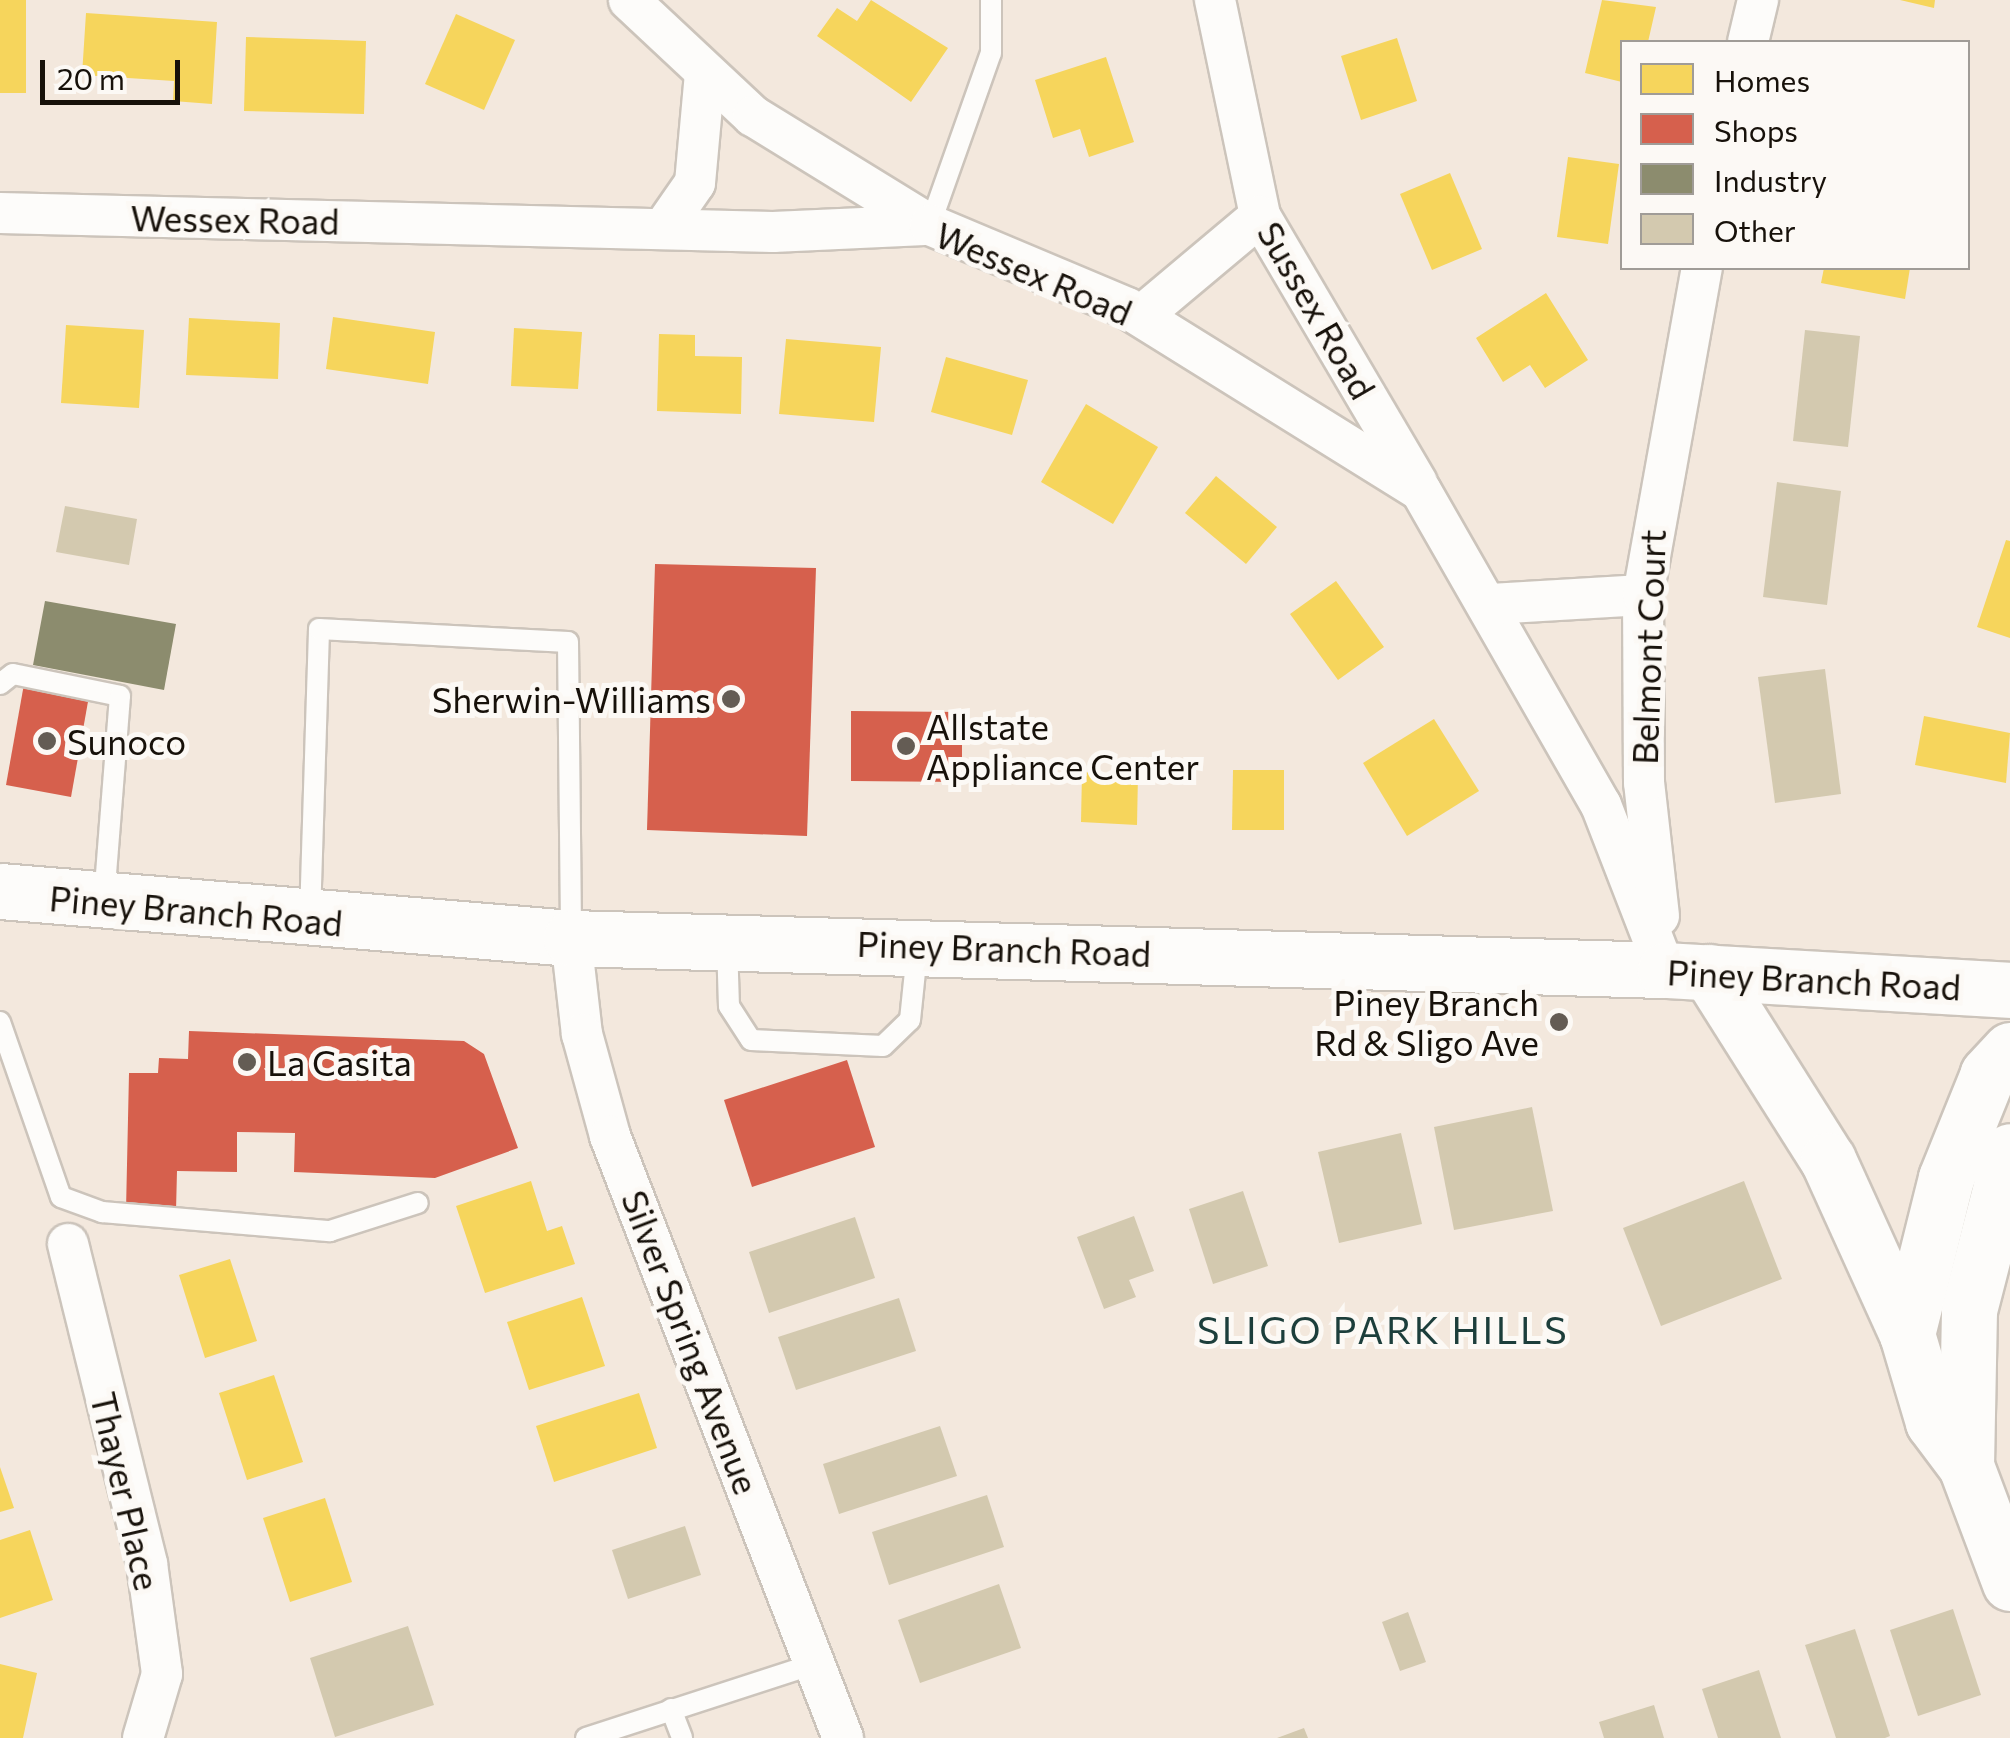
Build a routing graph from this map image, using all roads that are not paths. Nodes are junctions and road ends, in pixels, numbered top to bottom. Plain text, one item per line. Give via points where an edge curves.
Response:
1 (629, 0) edge
2 (991, 0) edge
3 (1215, 0) edge
4 (1758, 0) edge
5 (1748, 40) edge
6 (705, 73) junction
7 (0, 213) edge
8 (1260, 216) junction
9 (930, 225) junction
10 (664, 229) junction
11 (1702, 270) edge
12 (1141, 316) junction
13 (1421, 491) junction
14 (1644, 595) junction
15 (1491, 604) junction
16 (0, 684) edge
17 (0, 891) edge
18 (103, 905) junction
19 (310, 921) junction
20 (572, 938) junction
21 (726, 939) junction
22 (918, 945) junction
23 (1687, 971) junction
24 (2010, 990) edge
25 (0, 1022) edge
26 (2010, 1050) edge
27 (2010, 1152) edge
28 (418, 1203) dead end
29 (68, 1244) dead end
30 (1907, 1334) junction
31 (1966, 1466) junction
32 (2010, 1582) edge
33 (817, 1663) junction
34 (672, 1709) junction
35 (143, 1738) edge
36 (586, 1738) edge
37 (682, 1738) edge
38 (843, 1738) edge

1 - 6 street
2 - 9 lane via 991,53
3 - 8 street, Sussex Road
4 - 5 street
6 - 9 street via 753,116
6 - 10 street via 695,184
7 - 10 street, Wessex Road
8 - 12 street
8 - 13 street, Sussex Road
9 - 10 street, Wessex Road
9 - 12 street, Wessex Road
11 - 14 street, Belmont Court
12 - 13 street, Wessex Road
13 - 15 street, Wessex Road
14 - 15 street
14 - 23 street, Belmont Court via 1644,783
15 - 23 street, Wessex Road
16 - 18 lane via 13,674 120,696
17 - 18 main road, Piney Branch Road
18 - 19 main road, Piney Branch Road
19 - 20 main road, Piney Branch Road
19 - 20 lane via 319,629 568,642
20 - 21 main road, Piney Branch Road
20 - 33 street, Silver Spring Avenue via 582,1034 610,1136
21 - 22 main road, Piney Branch Road
21 - 22 lane via 730,1006 751,1040 883,1046 910,1020
22 - 23 main road, Piney Branch Road
23 - 24 main road, Piney Branch Road
23 - 30 main road via 1828,1160
25 - 28 lane via 60,1198 102,1212 330,1231
26 - 30 main road via 1988,1074 1946,1178
27 - 31 main road via 1969,1310
29 - 35 street, Thayer Place via 146,1564 162,1674
30 - 31 main road via 1933,1422
31 - 32 main road
33 - 34 lane
33 - 38 street, Silver Spring Avenue
34 - 36 lane
34 - 37 lane

